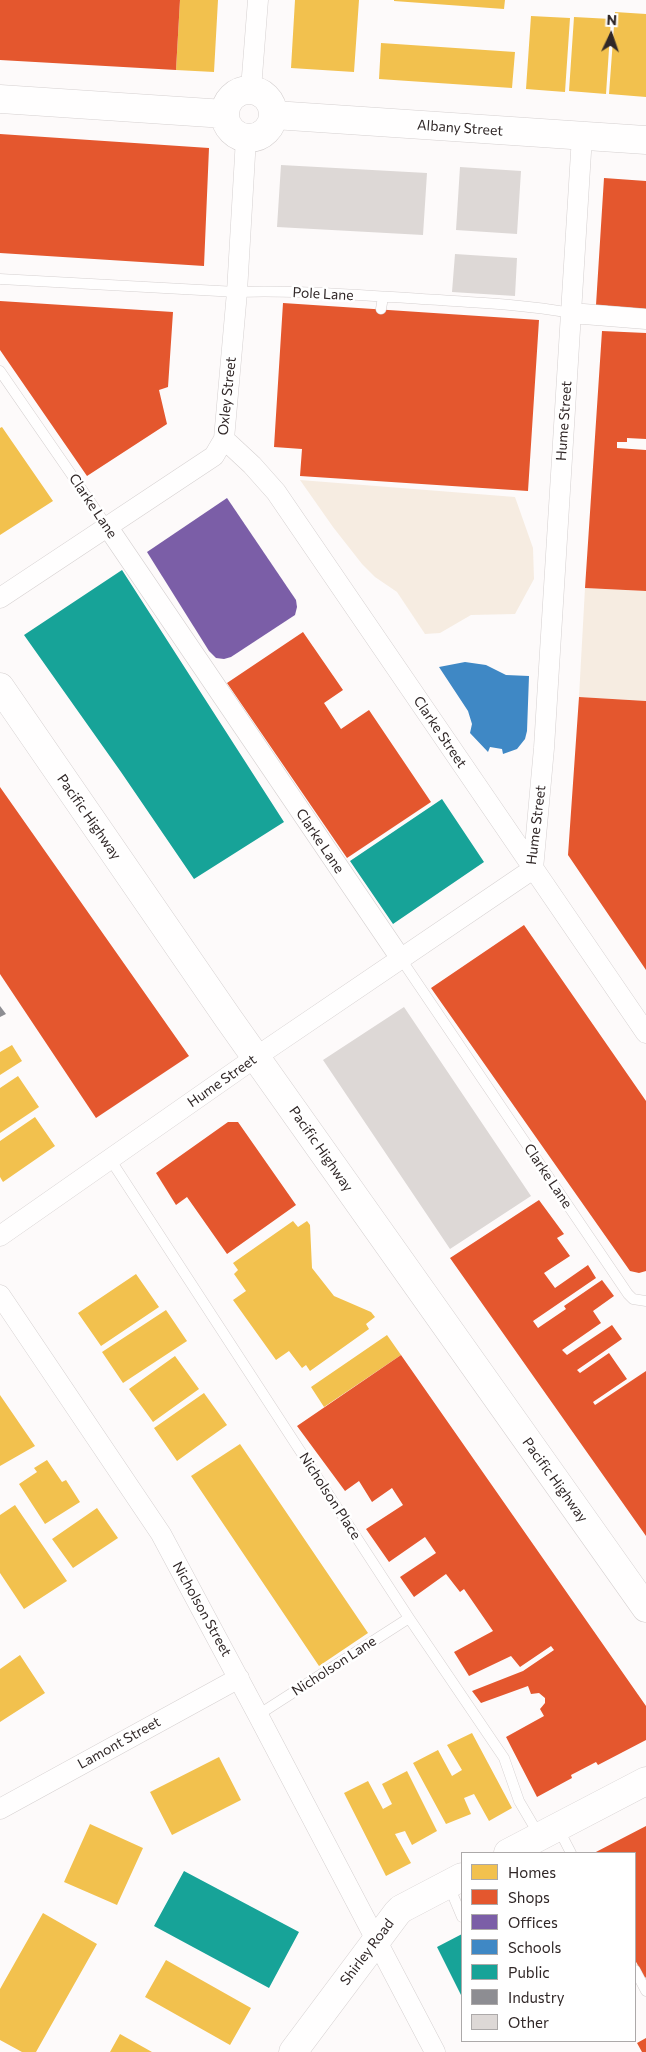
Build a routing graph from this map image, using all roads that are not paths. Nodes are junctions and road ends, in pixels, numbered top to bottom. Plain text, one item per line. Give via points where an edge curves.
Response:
1 (258, 0) edge
2 (251, 89) junction
3 (0, 99) edge
4 (224, 114) junction
5 (274, 114) junction
6 (582, 136) junction
7 (246, 138) junction
8 (646, 140) edge
9 (0, 279) edge
10 (237, 292) junction
11 (383, 297) junction
12 (381, 310) dead end
13 (571, 313) junction
14 (646, 319) edge
15 (0, 371) edge
16 (224, 439) junction
17 (107, 526) junction
18 (0, 598) edge
19 (0, 687) edge
20 (532, 869) junction
21 (401, 959) junction
22 (646, 1032) edge
23 (256, 1056) junction
24 (110, 1159) junction
25 (0, 1236) edge
26 (0, 1295) edge
27 (646, 1301) edge
28 (646, 1608) edge
29 (410, 1618) junction
30 (239, 1678) junction
31 (258, 1715) junction
32 (646, 1781) edge
33 (0, 1809) edge
34 (549, 1832) junction
35 (514, 1852) edge
36 (570, 1852) edge
37 (455, 1881) edge
38 (461, 1912) edge
39 (376, 1940) junction
40 (636, 1972) edge
41 (646, 1991) edge
42 (293, 2052) edge
43 (435, 2052) edge

1 - 2 street
2 - 4 main road via 232,96
2 - 5 main road via 267,97
3 - 4 main road
4 - 7 main road via 231,130
5 - 6 main road, Albany Street
5 - 7 main road via 266,132
6 - 8 main road, Albany Street
6 - 13 street, Hume Street
7 - 10 street, Oxley Street
9 - 10 lane, Pole Lane
10 - 11 lane, Pole Lane
10 - 16 street, Oxley Street
11 - 12 lane
11 - 13 lane, Pole Lane via 530,306
13 - 14 street, Pole Lane
13 - 20 street, Hume Street via 544,748
15 - 17 lane, Clarke Lane
16 - 17 street, Oxley Street via 214,456
16 - 20 street, Clarke Street via 276,492
17 - 18 street, Oxley Street
17 - 21 street, Clarke Lane
19 - 23 main road, Pacific Highway
20 - 21 street, Hume Street
20 - 22 street, Clarke Street
21 - 23 street, Hume Street
21 - 27 lane, Clarke Lane via 628,1294 633,1299
23 - 24 street, Hume Street
23 - 28 main road, Pacific Highway
24 - 25 street, Hume Street
24 - 29 lane, Nicholson Place
26 - 30 street, Nicholson Street via 160,1534
29 - 31 lane, Nicholson Lane
29 - 34 lane, Nicholson Place via 504,1758 519,1801
30 - 31 street, Nicholson Street
30 - 33 street, Lamont Street
31 - 39 street, Nicholson Street
32 - 34 main road
34 - 35 main road
34 - 36 lane, Nicholson Place
37 - 38 lane
37 - 39 main road, Shirley Road via 402,1909
39 - 42 main road, Shirley Road
39 - 43 street, Nicholson Street
40 - 41 lane

